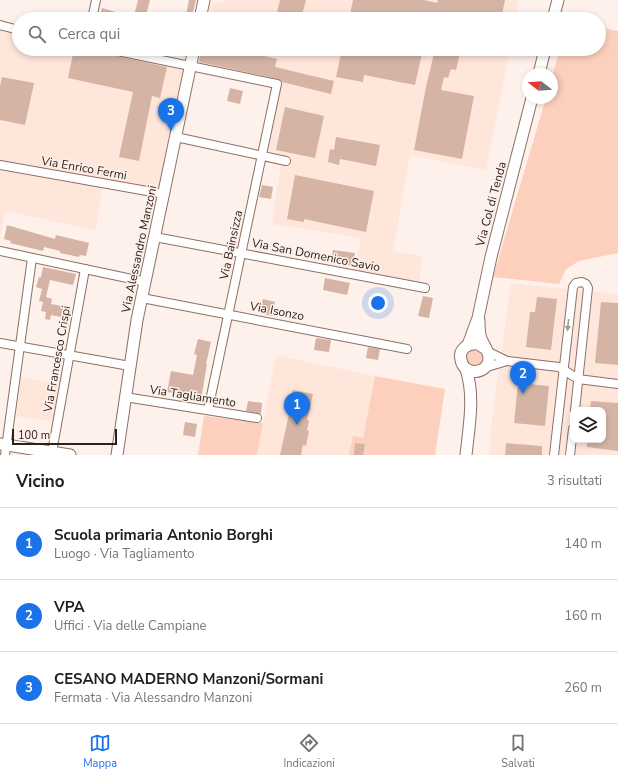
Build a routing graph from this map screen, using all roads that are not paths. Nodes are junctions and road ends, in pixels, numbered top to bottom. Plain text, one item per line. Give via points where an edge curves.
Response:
1 (96, 0) edge
2 (204, 0) edge
3 (558, 0) edge
4 (93, 12) edge
5 (201, 12) edge
6 (555, 12) edge
7 (0, 25) edge
8 (12, 28) edge
9 (140, 56) edge
10 (192, 56) edge
11 (543, 56) edge
12 (190, 67) junction
13 (540, 68) edge
14 (530, 104) edge
15 (176, 137) junction
16 (262, 156) junction
17 (286, 161) dead end
18 (0, 165) edge
19 (164, 194) junction
20 (155, 237) junction
21 (0, 251) edge
22 (242, 254) junction
23 (32, 258) junction
24 (85, 269) junction
25 (146, 282) junction
26 (425, 288) dead end
27 (142, 298) junction
28 (229, 314) junction
29 (478, 318) junction
30 (0, 343) edge
31 (468, 345) junction
32 (21, 346) junction
33 (407, 349) dead end
34 (487, 350) junction
35 (70, 356) junction
36 (507, 361) junction
37 (130, 366) junction
38 (466, 369) junction
39 (483, 369) junction
40 (564, 369) junction
41 (578, 379) junction
42 (618, 384) edge
43 (471, 395) junction
44 (125, 397) junction
45 (575, 407) edge
46 (208, 410) junction
47 (257, 418) dead end
48 (571, 443) edge
49 (4, 448) edge
50 (52, 452) junction
51 (70, 455) edge
52 (117, 455) edge
53 (466, 455) edge
54 (554, 455) edge
55 (570, 455) edge

1 - 4 street
2 - 5 main road
3 - 6 main road
7 - 8 street
9 - 12 street
10 - 12 main road, Via Alessandro Manzoni
11 - 13 main road
12 - 15 main road, Via Alessandro Manzoni
12 - 16 street, Via Bainsizza via 277,84
14 - 29 main road, Via Col di Tenda via 490,257
15 - 16 street
15 - 19 main road, Via Alessandro Manzoni
16 - 17 street
16 - 22 street, Via Bainsizza
18 - 19 street, Via Enrico Fermi
19 - 20 main road, Via Alessandro Manzoni
20 - 22 street, Via San Domenico Savio
20 - 25 main road, Via Alessandro Manzoni
21 - 23 street
22 - 26 street, Via San Domenico Savio
22 - 28 street, Via Bainsizza
23 - 24 street
23 - 32 street
24 - 25 street
24 - 35 street, Via Francesco Crispi
25 - 27 main road, Via Alessandro Manzoni
27 - 28 street, Via Isonzo
27 - 37 main road, Via Alessandro Manzoni
28 - 33 street, Via Isonzo
28 - 46 street, Via Bainsizza
29 - 31 main road, Via Col di Tenda
29 - 34 main road, Via Col di Tenda via 481,337
30 - 32 street
31 - 34 main road via 478,344
31 - 38 main road, Via Col di Tenda via 460,356
32 - 35 street
32 - 49 street
34 - 36 street
34 - 39 main road, Via Col di Tenda via 489,360
35 - 37 street
35 - 50 street, Via Francesco Crispi
36 - 39 street
36 - 40 street
37 - 44 main road, Via Alessandro Manzoni
38 - 39 main road via 476,372
38 - 43 main road, Via Col di Tenda
39 - 43 main road, Via Col di Tenda
40 - 41 street
41 -> 40 street via 588,288 582,282 573,286
40 - 54 street
41 - 42 street
41 - 45 street
43 - 53 main road, Via Col di Tenda
44 - 46 street, Via Tagliamento
44 - 52 main road, Via Alessandro Manzoni
46 - 47 street, Via Tagliamento
48 - 55 street
49 - 50 main road
50 - 51 main road

